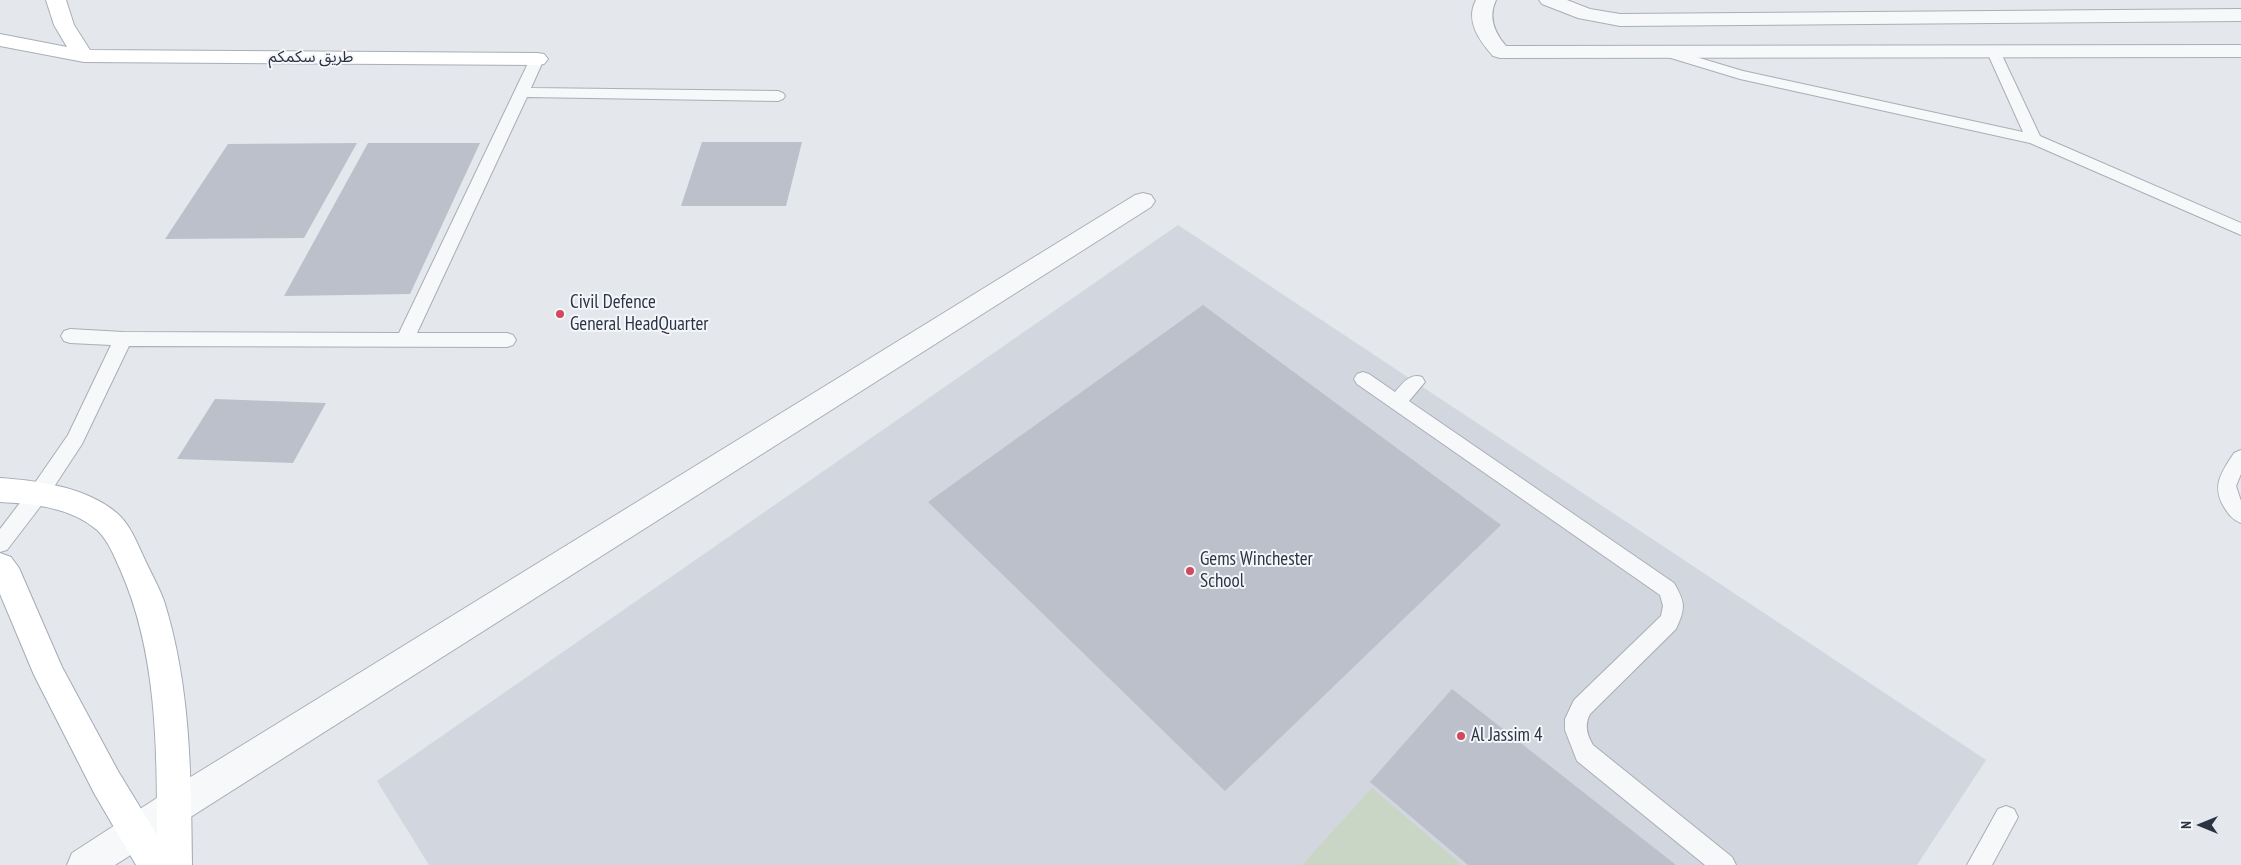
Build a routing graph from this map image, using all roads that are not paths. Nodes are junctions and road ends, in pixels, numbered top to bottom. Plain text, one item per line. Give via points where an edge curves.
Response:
1 (56, 0) edge
2 (1486, 0) edge
3 (1549, 0) edge
4 (2241, 15) edge
5 (0, 40) edge
6 (2241, 51) edge
7 (1666, 52) junction
8 (1994, 52) junction
9 (84, 56) junction
10 (537, 59) joint
11 (522, 92) junction
12 (778, 96) dead end
13 (2034, 138) junction
14 (1143, 202) dead end
15 (2241, 229) edge
16 (70, 336) dead end
17 (123, 339) junction
18 (405, 340) junction
19 (507, 340) dead end
20 (1363, 380) dead end
21 (1416, 382) dead end
22 (1396, 402) junction
23 (2240, 462) edge
24 (0, 490) edge
25 (39, 493) junction
26 (2241, 515) edge
27 (0, 544) edge
28 (0, 566) edge
29 (174, 806) junction
30 (2006, 817) dead end
31 (136, 832) junction
32 (84, 865) edge
33 (156, 865) edge
34 (175, 865) edge
35 (1724, 865) edge
36 (1980, 865) edge

1 - 9 main road via 64,25
2 - 7 street via 1480,13 1482,22 1500,52
3 - 4 street via 1585,14 1620,20
5 - 9 main road, طريق سكمكم
6 - 8 street
7 - 8 street
7 - 13 lane via 1740,75
8 - 13 lane
9 - 10 main road, طريق سكمكم
10 - 11 lane
11 - 12 lane
11 - 18 lane
13 - 15 lane
14 - 29 street
16 - 17 lane
17 - 18 lane
17 - 25 lane via 74,439
18 - 19 lane
20 - 22 lane
21 - 22 lane
22 - 35 lane via 1667,589 1674,601 1674,612 1669,622 1582,707 1576,717 1575,728 1585,753
23 - 26 lane via 2226,483 2228,495
24 - 25 main road
25 - 27 lane
25 - 29 main road via 78,505 108,522 127,552 148,601 163,664 172,733
28 - 31 main road via 8,577 50,676
29 - 31 street
29 - 34 main road
30 - 36 lane
31 - 32 street
31 - 33 main road

